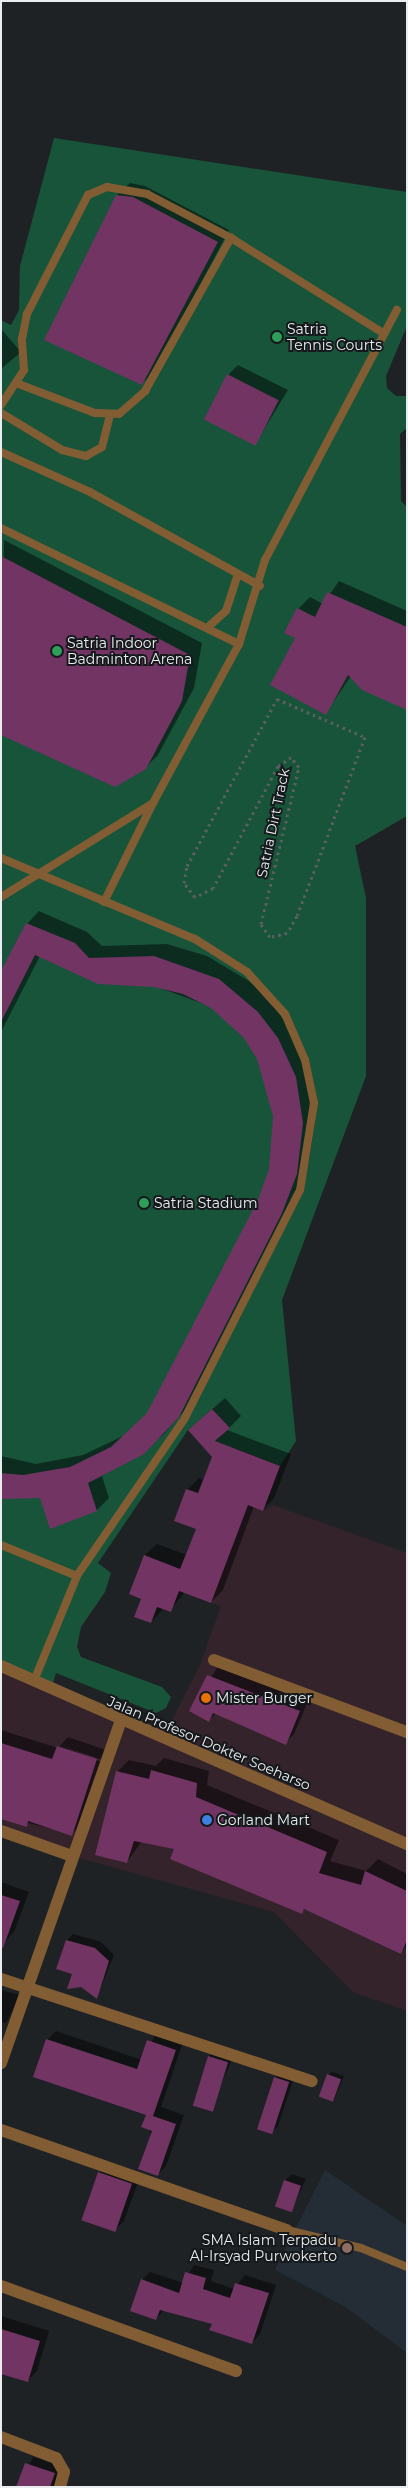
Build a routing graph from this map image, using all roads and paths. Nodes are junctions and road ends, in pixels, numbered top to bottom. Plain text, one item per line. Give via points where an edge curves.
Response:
1 (231, 238) junction
2 (397, 310) dead end
3 (383, 333) junction
4 (16, 383) junction
5 (1, 405) edge
6 (1, 412) edge
7 (110, 416) junction
8 (1, 452) edge
9 (9, 457) junction
10 (1, 461) edge
11 (1, 528) edge
12 (238, 575) junction
13 (260, 586) junction
14 (207, 628) junction
15 (239, 644) junction
16 (277, 699) joint
17 (153, 803) junction
18 (1, 858) edge
19 (36, 875) junction
20 (1, 897) edge
21 (104, 902) junction
22 (1, 1545) edge
23 (77, 1576) junction
24 (214, 1660) dead end
25 (1, 1666) edge
26 (34, 1681) junction
27 (121, 1722) junction
28 (407, 1732) edge
29 (1, 1831) edge
30 (406, 1841) edge
31 (72, 1856) junction
32 (1, 1979) edge
33 (25, 1986) junction
34 (1, 2063) edge
35 (312, 2081) dead end
36 (1, 2130) edge
37 (287, 2230) joint
38 (407, 2267) edge
39 (1, 2286) edge
40 (236, 2370) dead end
41 (1, 2437) edge
42 (60, 2487) edge

1 - 3 lane
1 - 4 lane via 126,187 107,186 88,195 24,321 26,363
1 - 7 lane via 146,391
2 - 3 lane
3 - 13 lane via 266,560
4 - 5 lane
4 - 7 lane
6 - 7 lane via 62,450 86,456 102,447
8 - 9 lane
9 - 10 lane
9 - 12 lane via 90,492
11 - 14 lane
12 - 13 lane
12 - 14 lane via 226,611
13 - 15 lane
14 - 15 lane
15 - 17 lane
16 - 16 path, Satria Dirt Track via 186,866 184,884 195,896 213,888 278,766 291,757 299,767 261,924 270,937 287,933 297,916 364,738
17 - 19 lane
17 - 21 lane
18 - 19 lane
19 - 20 lane
19 - 21 lane
21 - 23 lane via 195,939 247,972 285,1014 305,1060 314,1103 310,1146 296,1199 185,1418
22 - 23 lane
23 - 26 lane
24 - 28 street
25 - 26 street, Jalan Profesor Dokter Soeharso
26 - 27 street, Jalan Profesor Dokter Soeharso
27 - 30 street, Jalan Profesor Dokter Soeharso
27 - 31 street
29 - 31 street
31 - 33 street
32 - 33 street
33 - 34 street
33 - 35 street
36 - 37 street
37 - 38 lane via 361,2248
39 - 40 street
41 - 42 street via 56,2458 64,2472

